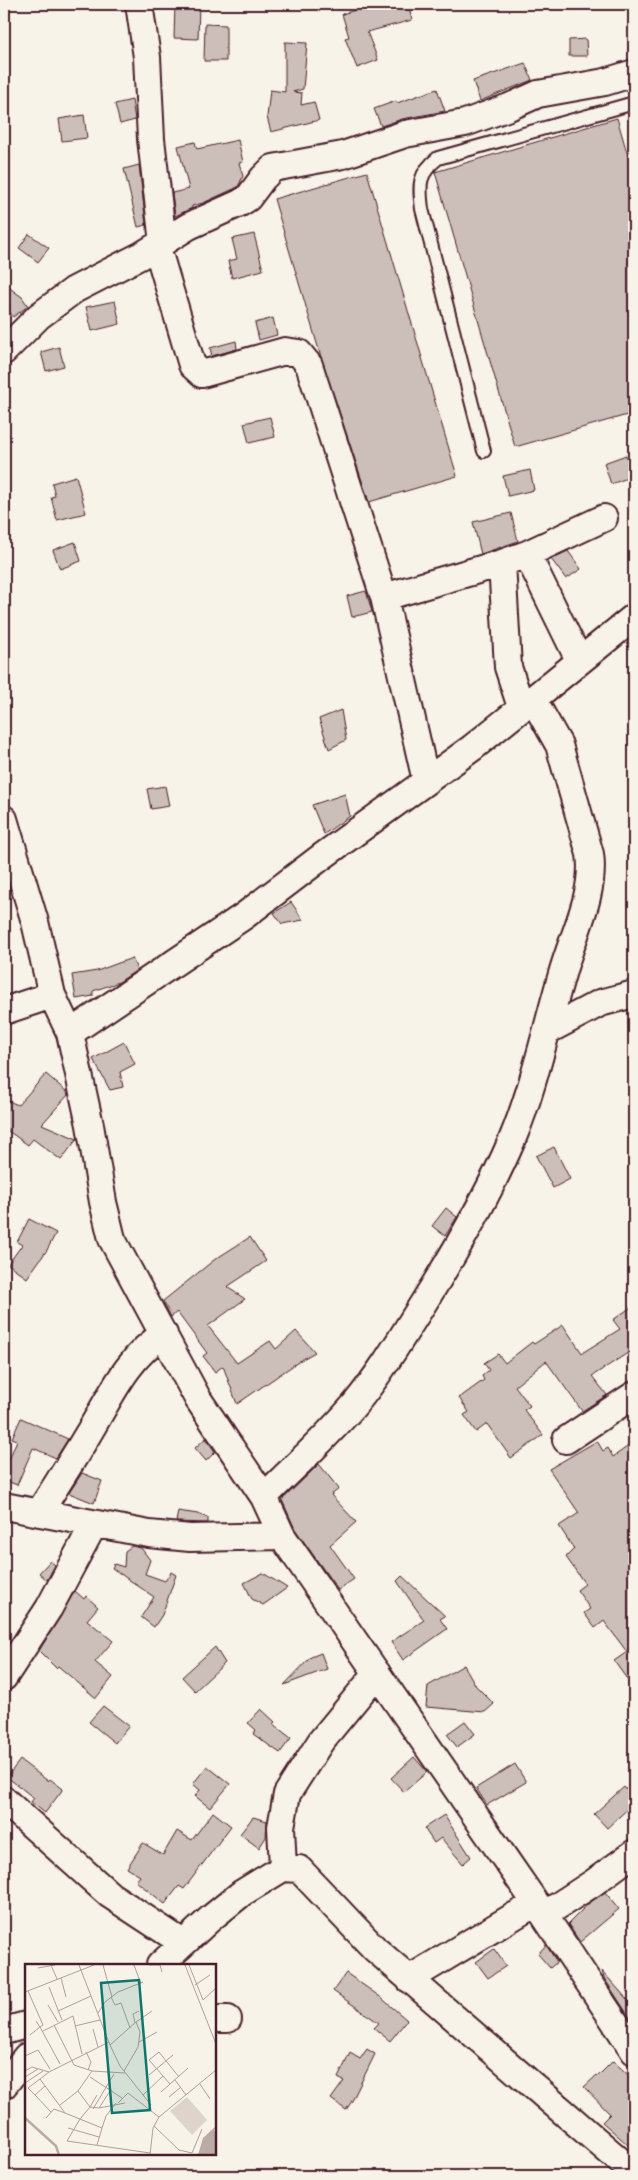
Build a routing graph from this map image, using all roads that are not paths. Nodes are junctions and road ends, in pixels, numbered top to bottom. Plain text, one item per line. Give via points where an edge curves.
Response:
1 (139, 4) edge
2 (634, 73) edge
3 (634, 103) edge
4 (160, 245) junction
5 (4, 351) edge
6 (484, 451) dead end
7 (604, 518) dead end
8 (527, 554) junction
9 (502, 563) junction
10 (384, 597) junction
11 (634, 617) edge
12 (579, 660) junction
13 (527, 703) junction
14 (426, 781) junction
15 (4, 819) edge
16 (52, 994) junction
17 (634, 994) edge
18 (4, 1011) edge
19 (546, 1031) junction
20 (70, 1033) junction
21 (164, 1334) junction
22 (634, 1395) edge
23 (566, 1440) dead end
24 (264, 1496) junction
25 (16, 1513) edge
26 (94, 1524) junction
27 (282, 1536) junction
28 (378, 1673) junction
29 (4, 1677) edge
30 (4, 1800) edge
31 (634, 1852) edge
32 (283, 1868) junction
33 (540, 1909) junction
34 (183, 1944) junction
35 (161, 1964) edge
36 (409, 1979) junction
37 (25, 2025) edge
38 (4, 2031) edge
39 (634, 2051) edge
40 (25, 2058) edge
41 (4, 2085) edge
42 (634, 2173) edge

1 - 4 street via 147,57
2 - 4 street via 605,82 538,94 510,108 465,123 405,134 343,155 280,165 268,172 248,198 189,226
3 - 6 lane via 438,158 426,168 420,180 422,209
4 - 5 street via 74,290 39,316
4 - 10 street via 192,365 202,374 285,351 299,353 310,365
7 - 8 street
8 - 9 street
8 - 12 street
9 - 10 street
9 - 13 street via 508,667
10 - 14 street
11 - 12 street
12 - 13 street
13 - 14 street
13 - 19 street via 559,745 592,868 588,892
14 - 20 street via 244,916
15 - 16 street via 35,922
16 - 18 street
16 - 20 street
17 - 19 street via 600,1004
19 - 24 street via 511,1141 454,1253 392,1356 355,1404
20 - 21 street via 112,1238
21 - 24 street via 198,1399
21 - 25 street via 139,1352
22 - 23 street
24 - 27 street
25 - 26 street
26 - 27 street via 190,1538
26 - 29 street via 50,1608
27 - 28 street
28 - 32 street via 321,1741 287,1794 280,1827
28 - 33 street
30 - 34 street via 110,1895
31 - 33 street via 593,1883
32 - 34 street via 242,1893
32 - 36 street via 299,1869 375,1949
33 - 36 street
33 - 39 street
34 - 35 street
36 - 42 street
37 - 38 street
40 - 41 street

